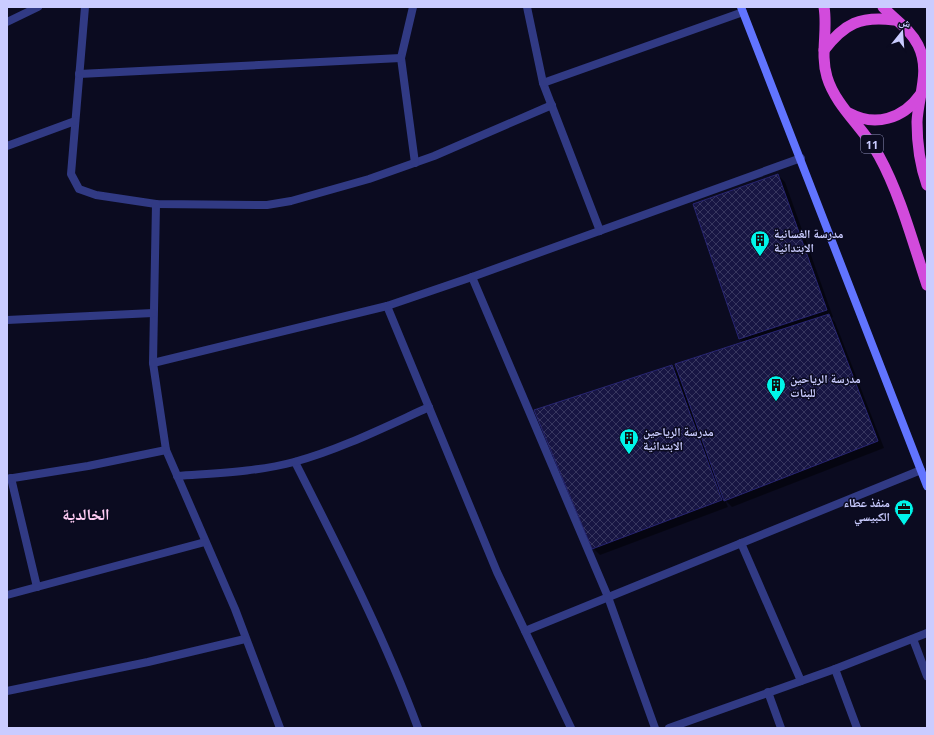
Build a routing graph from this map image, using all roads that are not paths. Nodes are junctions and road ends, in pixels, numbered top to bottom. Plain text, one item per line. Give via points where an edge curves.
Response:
1 (38, 7) edge
2 (85, 7) edge
3 (413, 7) edge
4 (527, 7) edge
5 (824, 7) edge
6 (884, 7) edge
7 (742, 10) edge
8 (894, 20) junction
9 (7, 22) edge
10 (824, 50) junction
11 (401, 58) junction
12 (79, 74) junction
13 (543, 83) junction
14 (922, 90) junction
15 (552, 105) junction
16 (847, 112) junction
17 (75, 121) junction
18 (7, 146) edge
19 (801, 158) junction
20 (416, 163) junction
21 (927, 185) edge
22 (156, 204) junction
23 (600, 231) junction
24 (472, 277) junction
25 (927, 284) edge
26 (387, 306) junction
27 (154, 313) junction
28 (7, 320) edge
29 (152, 363) junction
30 (429, 407) junction
31 (166, 450) junction
32 (295, 462) junction
33 (921, 470) junction
34 (177, 476) junction
35 (9, 478) edge
36 (927, 486) edge
37 (205, 542) junction
38 (741, 543) junction
39 (37, 587) junction
40 (7, 595) edge
41 (608, 597) junction
42 (525, 631) junction
43 (927, 633) edge
44 (245, 639) junction
45 (913, 639) junction
46 (835, 669) junction
47 (927, 676) edge
48 (801, 681) junction
49 (7, 691) edge
50 (768, 692) junction
51 (280, 728) edge
52 (418, 728) edge
53 (571, 728) edge
54 (655, 728) edge
55 (669, 728) edge
56 (781, 728) edge
57 (857, 728) edge

1 - 9 street
2 - 12 street
3 - 11 street
4 - 13 street
5 - 10 highway, 11
6 - 8 highway
7 - 13 street
7 - 19 main road
8 - 10 highway via 874,17 854,22 837,34
8 - 14 highway via 912,35 923,56 925,67
10 - 16 highway, 11 via 827,77
11 - 12 street
11 - 20 street
12 - 17 street
13 - 15 street
14 - 16 highway via 912,106 896,116 878,120 860,118
14 - 21 highway via 918,137
15 - 20 street
15 - 23 street
16 - 25 highway, 11 via 869,139 887,170
17 - 18 street
17 - 22 street via 71,174 78,189 96,195
19 - 23 street
19 - 33 main road
20 - 22 street via 318,194 267,205
22 - 27 street
23 - 24 street
24 - 26 street
24 - 41 street
26 - 29 street
26 - 30 street
27 - 28 street
27 - 29 street
29 - 31 street
30 - 32 street via 359,438
30 - 42 street via 497,572
31 - 34 street
31 - 35 street via 88,466
32 - 34 street via 256,470
32 - 52 street via 348,567 396,671
33 - 36 main road
33 - 38 street
34 - 37 street
35 - 39 street
37 - 39 street
37 - 44 street via 235,609
38 - 41 street
38 - 48 street
39 - 40 street
41 - 42 street
41 - 54 street
42 - 53 street
43 - 45 street
44 - 49 street
44 - 51 street
45 - 46 street
45 - 47 street
46 - 48 street
46 - 57 street
48 - 50 street
50 - 55 street
50 - 56 street

